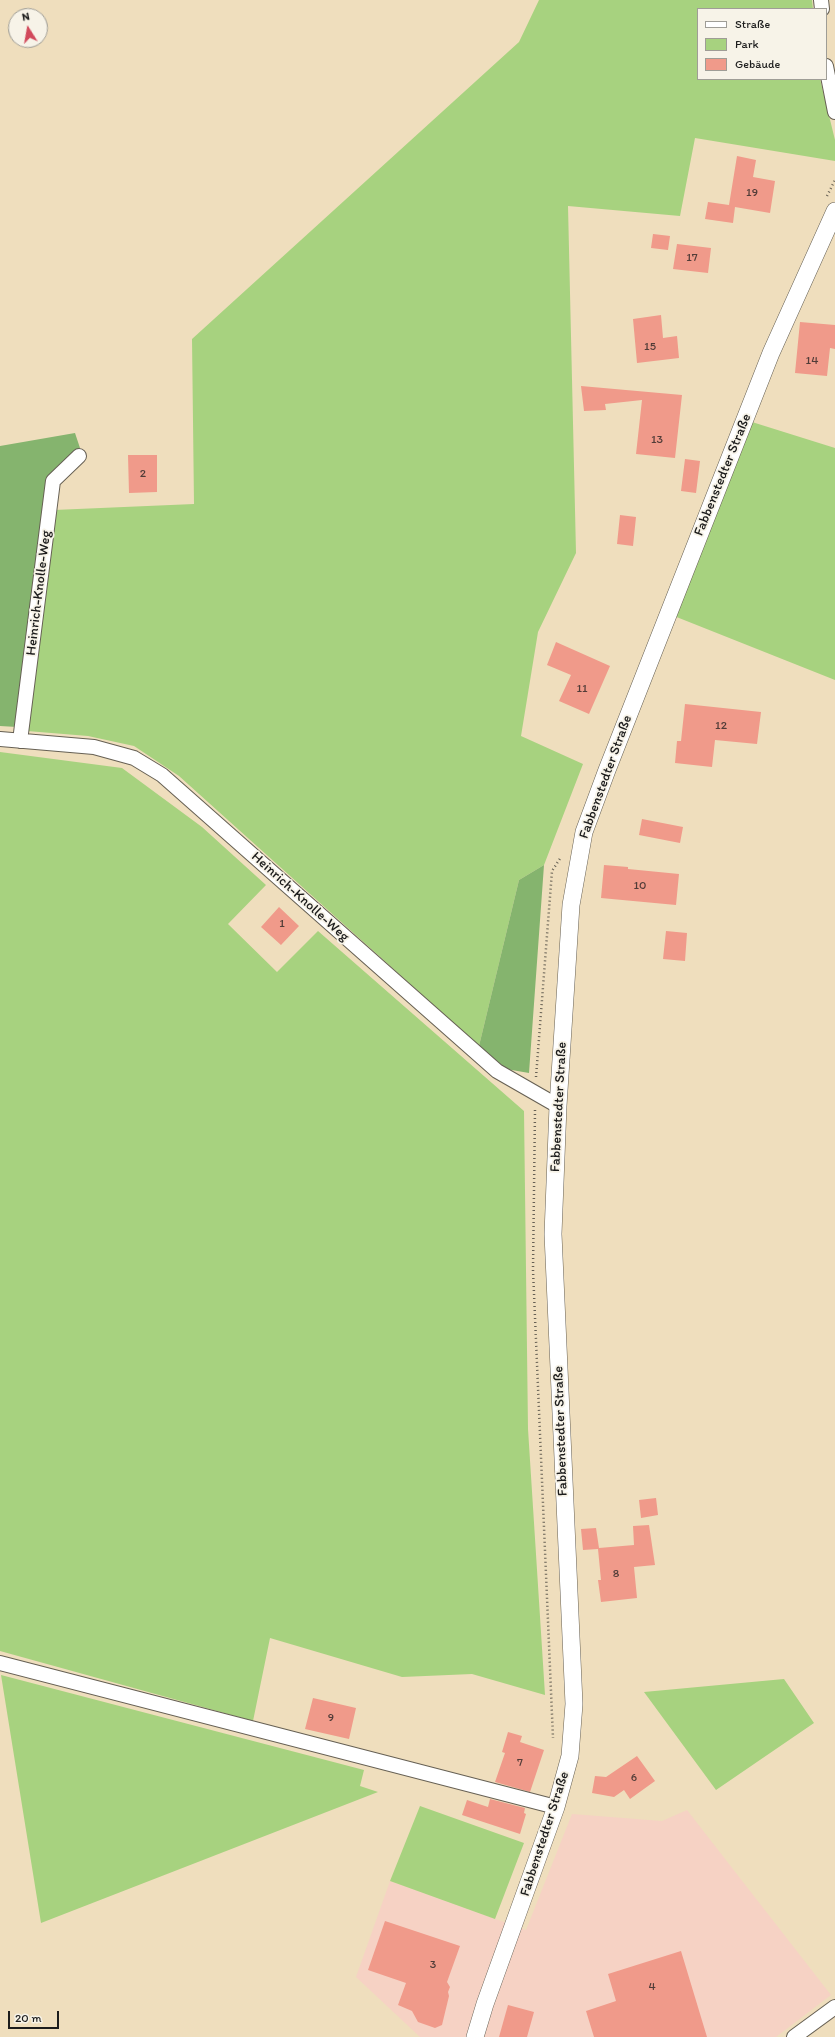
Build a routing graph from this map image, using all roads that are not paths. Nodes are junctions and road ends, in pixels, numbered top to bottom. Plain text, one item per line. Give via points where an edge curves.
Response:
1 (827, 71) edge
2 (835, 112) edge
3 (830, 206) edge
4 (79, 456) dead end
5 (0, 739) edge
6 (20, 741) junction
7 (558, 1106) junction
8 (0, 1663) edge
9 (556, 1807) junction
10 (835, 2007) edge
11 (476, 2037) edge
12 (794, 2037) edge

1 - 2 street
3 - 7 street, Fabbenstedter Straße via 584,832 571,905
4 - 6 street, Heinrich-Knolle-Weg via 53,481
5 - 6 street, Heinrich-Knolle-Weg
6 - 7 street, Heinrich-Knolle-Weg via 94,747 134,758 162,774 497,1071
7 - 9 street, Fabbenstedter Straße via 553,1234 574,1704 570,1756
8 - 9 street
9 - 11 street, Fabbenstedter Straße via 485,2004
10 - 12 street

